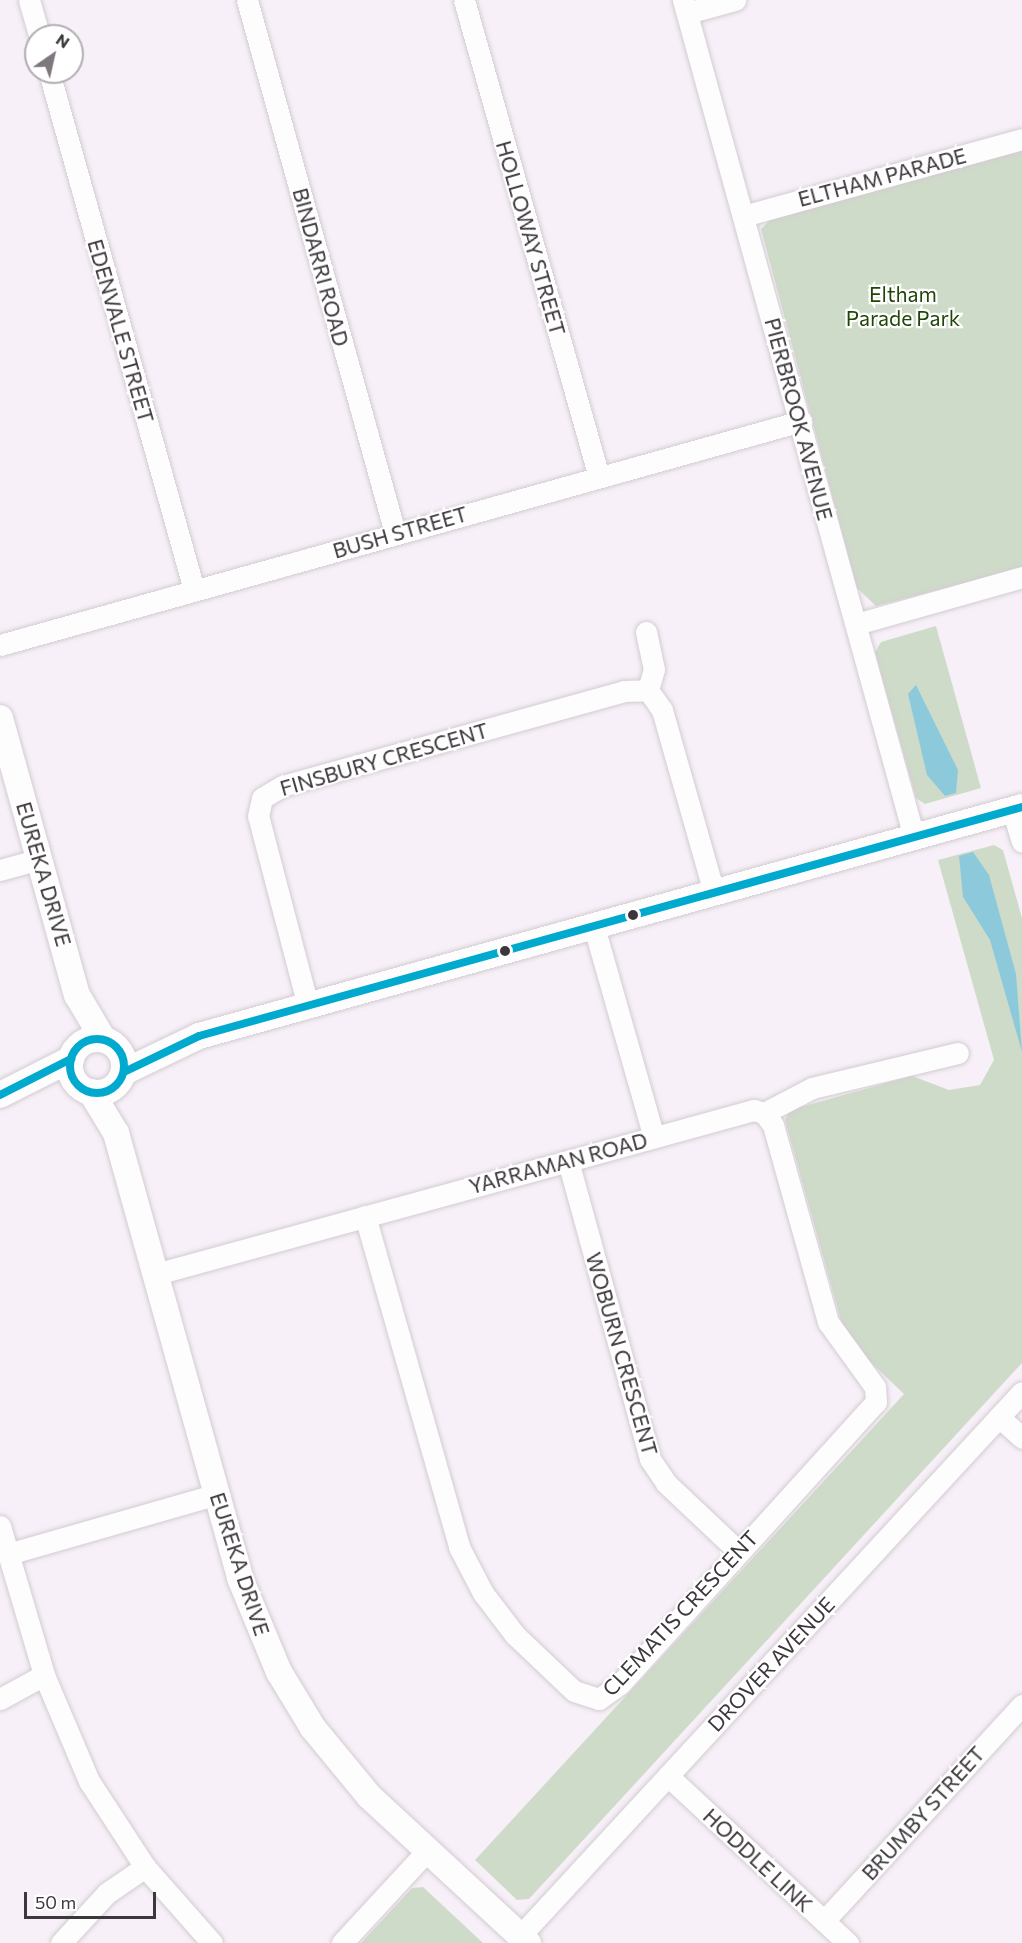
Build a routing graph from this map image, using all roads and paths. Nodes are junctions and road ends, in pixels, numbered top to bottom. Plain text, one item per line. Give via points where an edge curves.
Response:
1 (29, 0) edge
2 (248, 0) edge
3 (464, 0) edge
4 (735, 0) edge
5 (686, 6) edge
6 (36, 24) edge
7 (52, 84) edge
8 (1022, 139) edge
9 (743, 216) junction
10 (801, 421) junction
11 (598, 476) junction
12 (395, 533) junction
13 (1022, 577) edge
14 (194, 590) junction
15 (856, 624) junction
16 (646, 632) dead end
17 (0, 645) edge
18 (648, 690) junction
19 (0, 718) edge
20 (1017, 808) edge
21 (914, 837) junction
22 (1022, 842) edge
23 (40, 859) junction
24 (0, 870) edge
25 (714, 893) junction
26 (594, 927) junction
27 (77, 995) junction
28 (308, 1006) junction
29 (109, 1042) junction
30 (179, 1042) junction
31 (75, 1053) junction
32 (958, 1053) dead end
33 (120, 1078) junction
34 (85, 1088) junction
35 (11, 1091) edge
36 (764, 1113) junction
37 (116, 1133) junction
38 (654, 1137) junction
39 (568, 1161) junction
40 (365, 1216) junction
41 (156, 1274) junction
42 (1022, 1392) edge
43 (999, 1417) junction
44 (1022, 1438) edge
45 (217, 1494) junction
46 (0, 1526) edge
47 (738, 1551) junction
48 (8, 1554) junction
49 (44, 1675) junction
50 (0, 1699) edge
51 (1022, 1705) edge
52 (668, 1776) junction
53 (427, 1851) junction
54 (145, 1867) junction
55 (825, 1921) junction
56 (524, 1939) edge
57 (61, 1943) edge
58 (212, 1943) edge
59 (342, 1943) edge
60 (848, 1943) edge

1 - 6 street
2 - 12 street, BINDARRI ROAD
3 - 11 street, HOLLOWAY STREET
4 - 5 street
5 - 9 street, PIERBROOK AVENUE
7 - 14 street, EDENVALE STREET
8 - 9 street, ELTHAM PARADE
9 - 10 street, PIERBROOK AVENUE
10 - 11 street, BUSH STREET
10 - 15 street, PIERBROOK AVENUE
11 - 12 street, BUSH STREET
12 - 14 street, BUSH STREET
13 - 15 street
14 - 17 street, BUSH STREET
15 - 21 street, PIERBROOK AVENUE
16 - 18 street via 654,660
18 - 25 street via 662,710
18 - 28 street, FINSBURY CRESCENT via 624,691 267,793 259,803 259,825
19 - 23 street, EUREKA DRIVE
20 - 21 street
20 - 22 street
21 - 25 street
23 - 24 street
23 - 27 street, EUREKA DRIVE
25 - 26 street
26 - 28 street
26 - 38 street
27 - 29 street, EUREKA DRIVE
27 - 31 street, EUREKA DRIVE
28 - 30 street
29 - 30 street
29 - 31 street
29 - 33 street, EUREKA DRIVE
30 - 33 street
31 - 34 street, EUREKA DRIVE
31 - 35 street
32 - 36 street, YARRAMAN ROAD via 812,1088
33 - 34 street
33 - 37 street, EUREKA DRIVE
34 - 35 street
34 - 37 street, EUREKA DRIVE
36 - 38 street, YARRAMAN ROAD via 754,1110
36 - 47 street, CLEMATIS CRESCENT via 773,1125 828,1322 877,1395 872,1409
37 - 41 street, EUREKA DRIVE
38 - 39 street, YARRAMAN ROAD
39 - 40 street, YARRAMAN ROAD
39 - 47 street, WOBURN CRESCENT via 650,1459 666,1483
40 - 41 street, YARRAMAN ROAD
40 - 47 street, CLEMATIS CRESCENT via 459,1547 483,1593 515,1635 567,1685 590,1699 608,1695
41 - 45 street, EUREKA DRIVE
42 - 43 street, DROVER AVENUE
43 - 44 street
43 - 52 street, DROVER AVENUE
45 - 48 street
45 - 53 street, EUREKA DRIVE via 252,1613 296,1702 350,1775
46 - 48 street
48 - 49 street
49 - 50 street
49 - 54 street via 89,1781
51 - 55 street, BRUMBY STREET
52 - 55 street, HODDLE LINK
52 - 56 street, DROVER AVENUE
53 - 56 street, EUREKA DRIVE
53 - 59 street
54 - 57 street via 107,1893
54 - 58 street
55 - 60 street, HODDLE LINK

